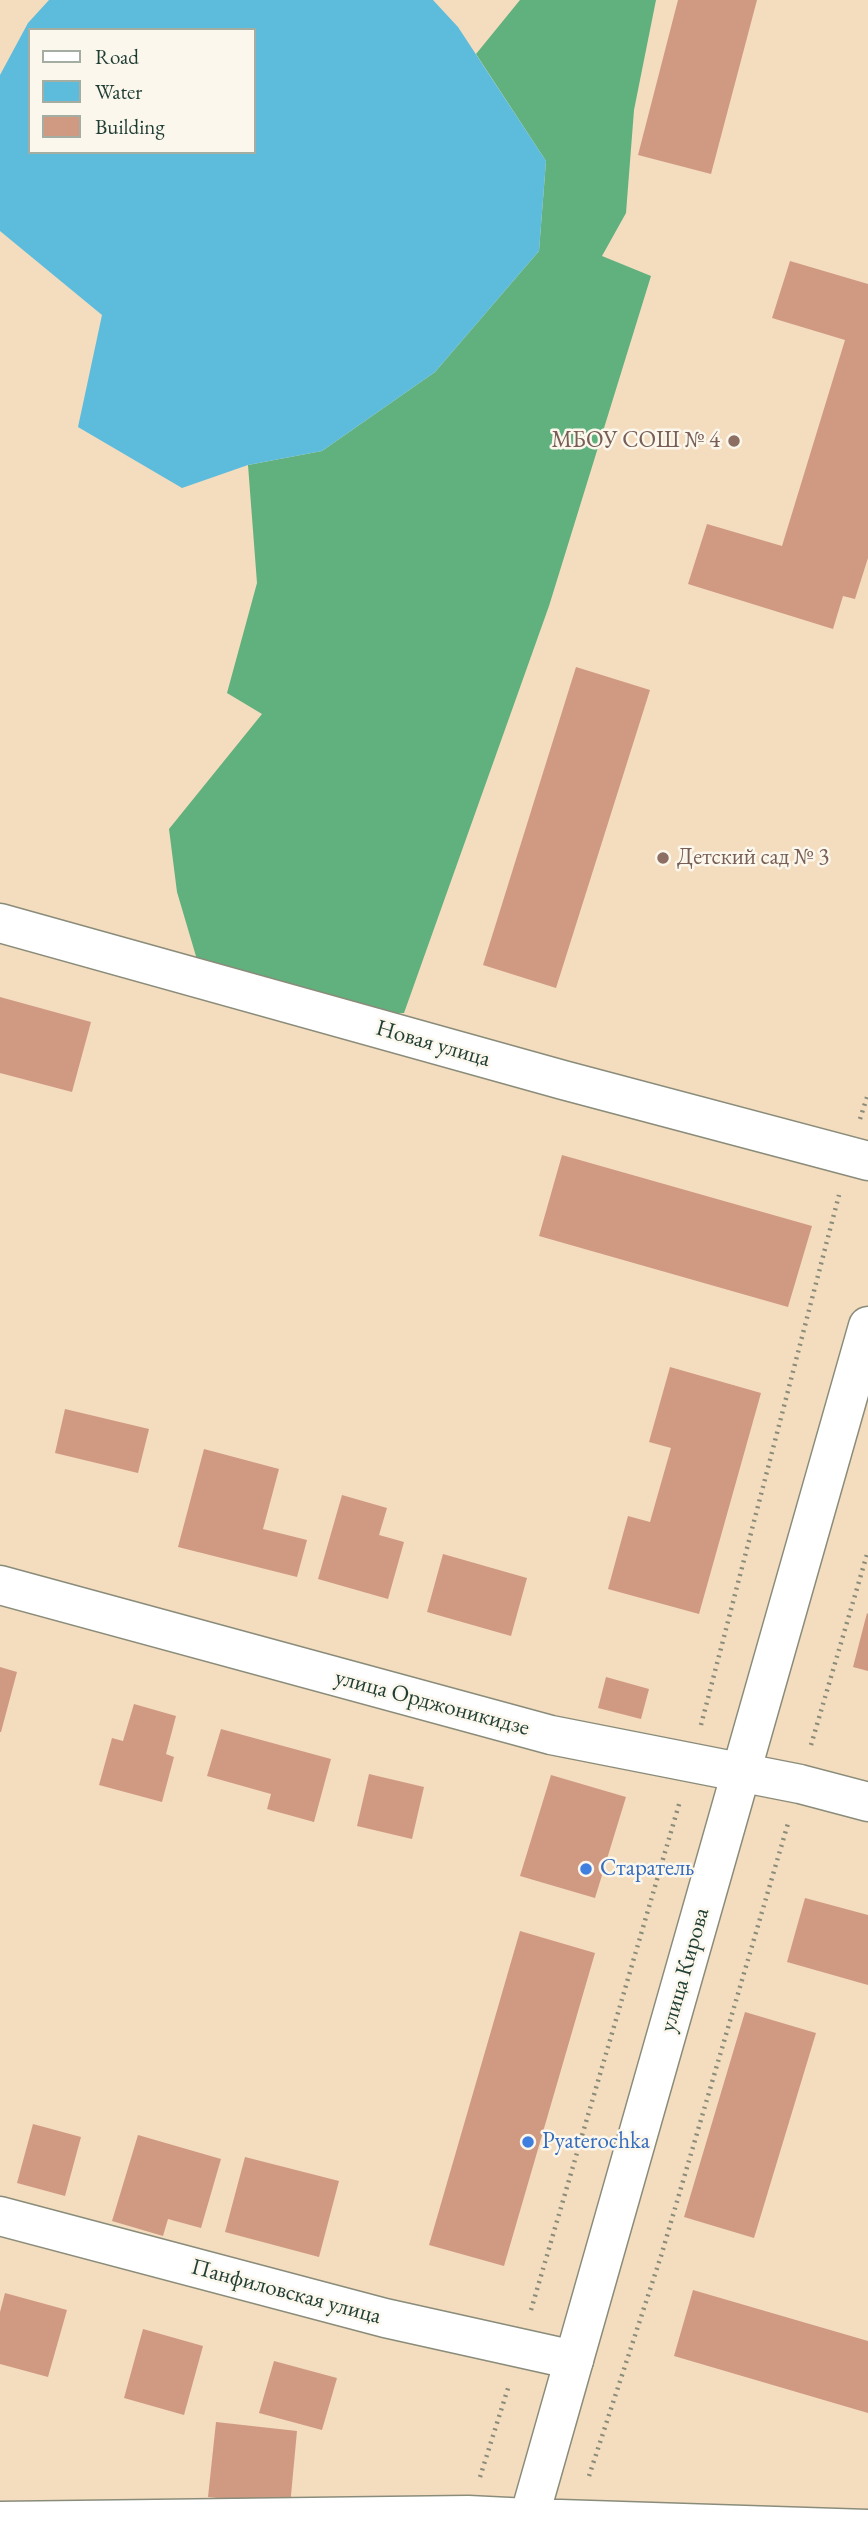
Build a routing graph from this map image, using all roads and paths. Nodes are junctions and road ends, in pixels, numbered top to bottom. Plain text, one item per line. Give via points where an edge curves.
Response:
1 (0, 923) edge
2 (858, 1159) edge
3 (868, 1326) edge
4 (868, 1551) edge
5 (0, 1585) edge
6 (690, 1764) junction
7 (741, 1774) junction
8 (800, 1784) junction
9 (868, 1802) edge
10 (0, 2216) edge
11 (520, 2348) junction
12 (575, 2360) junction
13 (589, 2476) dead end
14 (468, 2515) junction
15 (0, 2521) edge
16 (527, 2525) edge
17 (868, 2529) edge

1 - 2 street, Новая улица
2 - 6 path
3 - 7 street, улица Кирова
4 - 8 path
5 - 6 street, улица Орджоникидзе via 551,1735
6 - 7 street, улица Орджоникидзе
6 - 11 path
7 - 8 street, улица Орджоникидзе
7 - 12 street, улица Кирова
8 - 9 street, улица Орджоникидзе
8 - 13 path via 661,2256
10 - 11 street, Панфиловская улица via 384,2318
11 - 12 street, Панфиловская улица
11 - 14 path
12 - 16 street, улица Кирова
14 - 15 street
14 - 16 street
16 - 17 street

